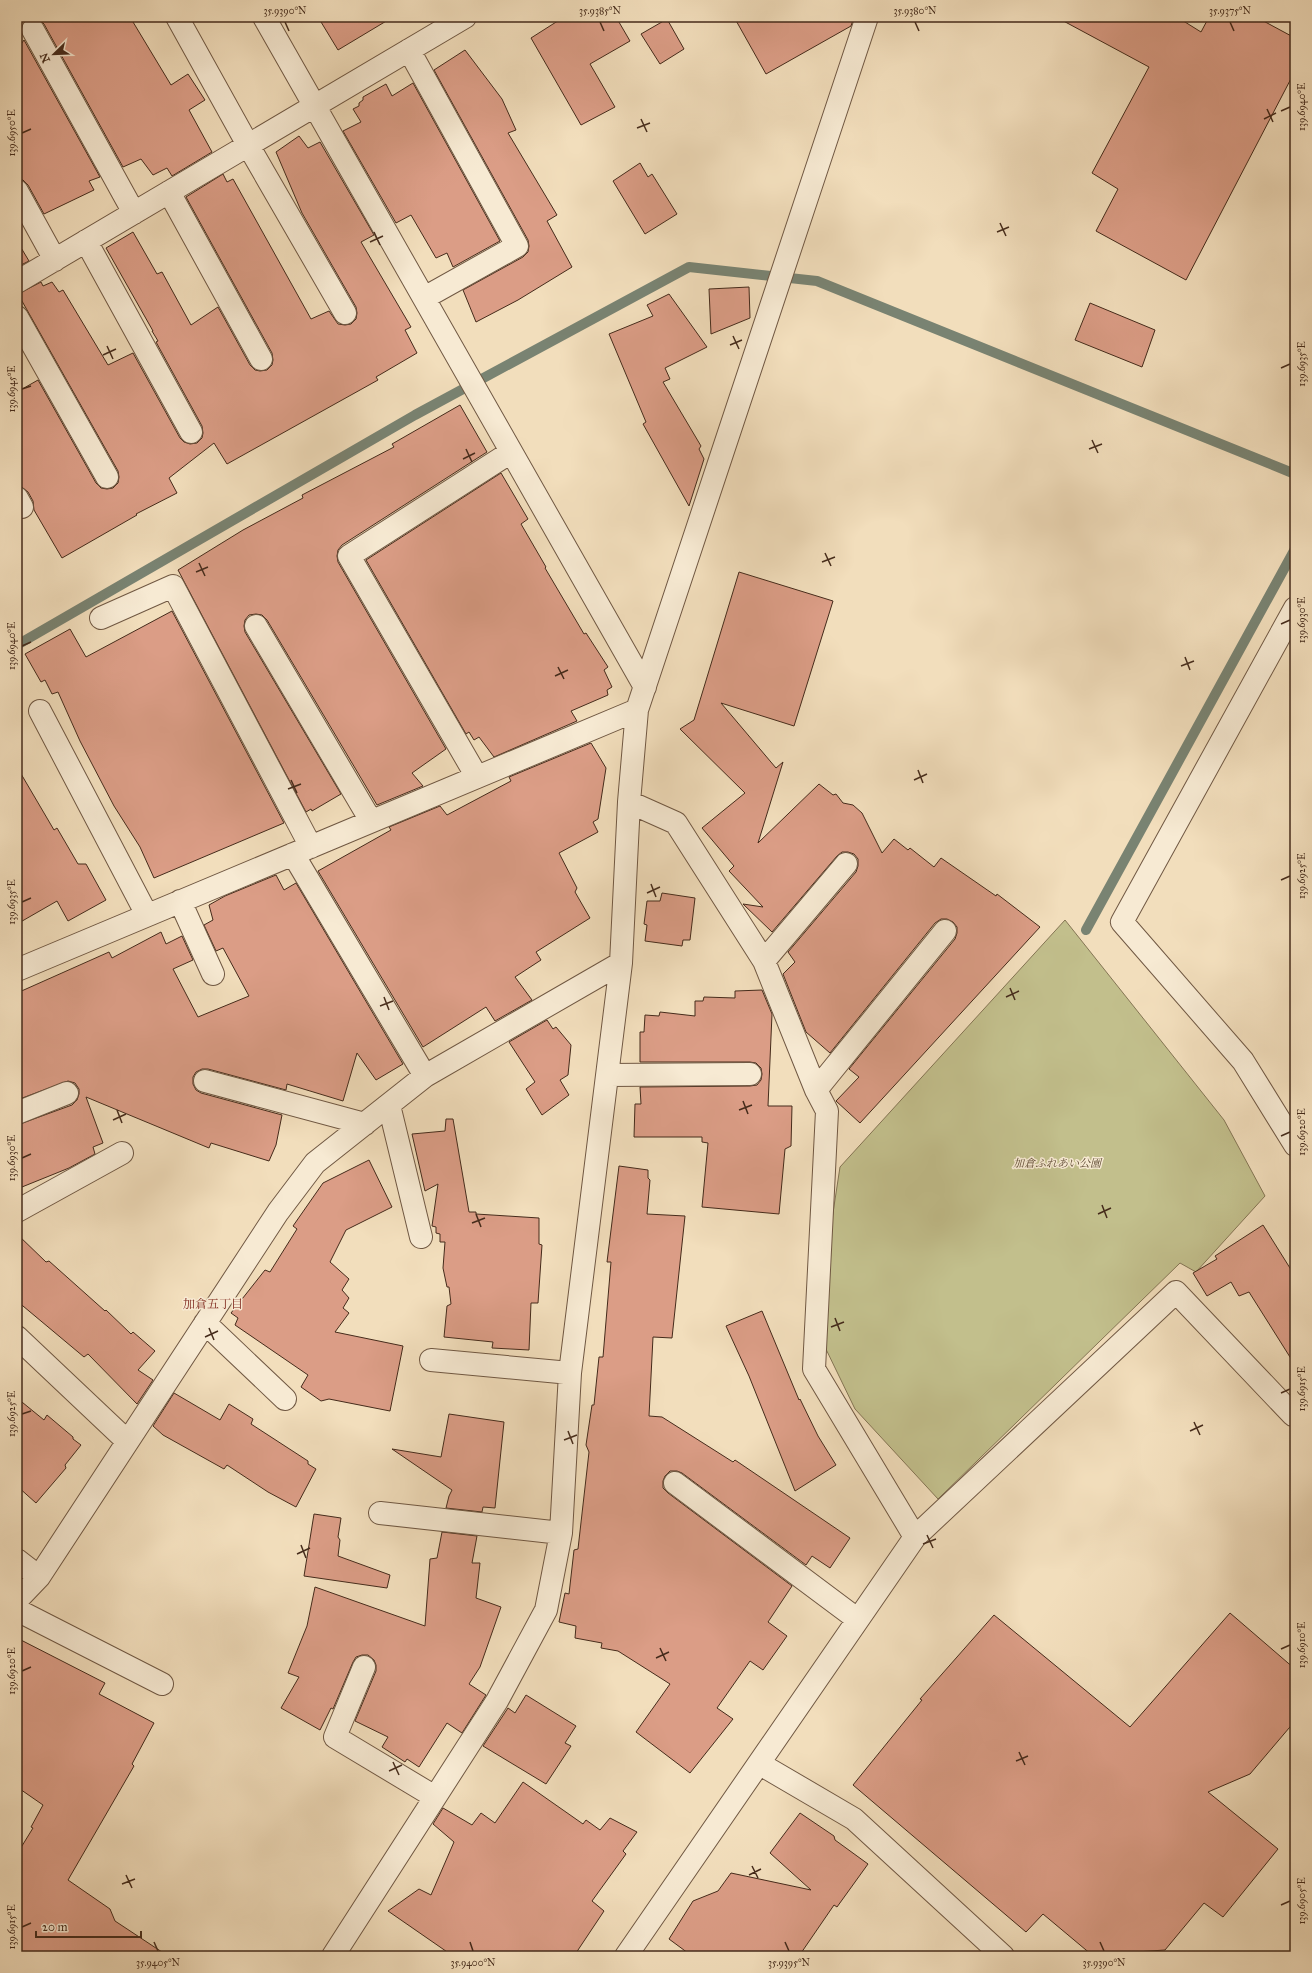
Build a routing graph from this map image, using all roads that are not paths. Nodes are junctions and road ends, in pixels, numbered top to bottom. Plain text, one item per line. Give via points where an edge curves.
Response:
1 (177, 17) edge
2 (264, 17) edge
3 (465, 17) edge
4 (867, 17) edge
5 (32, 30) dead end
6 (409, 50) junction
7 (314, 106) junction
8 (248, 146) junction
9 (17, 191) edge
10 (169, 192) junction
11 (134, 212) junction
12 (86, 241) junction
13 (55, 260) junction
14 (17, 282) edge
15 (424, 298) junction
16 (345, 313) dead end
17 (17, 316) edge
18 (261, 359) dead end
19 (191, 432) dead end
20 (511, 452) junction
21 (107, 477) dead end
22 (1295, 608) edge
23 (101, 618) dead end
24 (256, 626) dead end
25 (645, 687) junction
26 (637, 710) junction
27 (40, 711) dead end
28 (477, 777) junction
29 (629, 802) junction
30 (371, 821) junction
31 (302, 850) junction
32 (846, 864) dead end
33 (180, 901) junction
34 (147, 915) junction
35 (945, 930) dead end
36 (764, 961) junction
37 (621, 963) junction
38 (17, 970) edge
39 (213, 974) dead end
40 (750, 1074) dead end
41 (608, 1075) junction
42 (425, 1076) junction
43 (205, 1081) dead end
44 (816, 1090) junction
45 (67, 1093) dead end
46 (389, 1105) junction
47 (17, 1113) edge
48 (365, 1124) junction
49 (1295, 1145) edge
50 (122, 1153) dead end
51 (17, 1211) edge
52 (421, 1237) dead end
53 (205, 1323) junction
54 (17, 1337) edge
55 (431, 1360) dead end
56 (570, 1373) junction
57 (285, 1400) dead end
58 (1295, 1414) edge
59 (127, 1441) junction
60 (674, 1483) dead end
61 (380, 1513) dead end
62 (561, 1533) junction
63 (915, 1537) junction
64 (17, 1560) edge
65 (39, 1577) junction
66 (17, 1600) edge
67 (17, 1610) edge
68 (858, 1619) junction
69 (364, 1667) dead end
70 (162, 1684) dead end
71 (760, 1764) junction
72 (434, 1797) junction
73 (333, 1956) edge
74 (626, 1956) edge
75 (1003, 1956) edge

1 - 8 street
2 - 7 street
3 - 6 street
4 - 25 street
5 - 11 street
6 - 7 street
6 - 15 street via 517,246
7 - 8 street
7 - 15 street
8 - 10 street
8 - 16 street
9 - 13 street
10 - 11 street
10 - 18 street
11 - 12 street
12 - 13 street
12 - 19 street
13 - 14 street
15 - 20 street
17 - 21 street
20 - 25 street
20 - 28 street via 349,556
22 - 49 street via 1122,922 1244,1062
23 - 31 street via 173,586
24 - 30 street
25 - 26 street
26 - 28 street
26 - 29 street
27 - 34 street
28 - 30 street
29 - 36 street via 676,822
29 - 37 street
30 - 31 street
31 - 33 street
31 - 42 street
32 - 36 street
33 - 34 street
33 - 39 street
34 - 38 street
35 - 44 street
36 - 44 street
37 - 41 street
37 - 42 street
40 - 41 street
41 - 56 street
42 - 46 street
43 - 48 street
44 - 63 street via 827,1111 814,1369
45 - 47 street
46 - 48 street
46 - 52 street
48 - 53 street via 315,1164 278,1212
50 - 51 street
53 - 57 street
53 - 59 street
54 - 59 street
55 - 56 street
56 - 62 street
58 - 63 street via 1293,1415 1176,1292
59 - 65 street
60 - 68 street
61 - 62 street
62 - 72 street via 546,1610 497,1701
63 - 68 street
64 - 65 street
65 - 66 street
67 - 70 street
68 - 71 street
69 - 72 street via 335,1737
71 - 74 street
71 - 75 street via 854,1819
72 - 73 street

